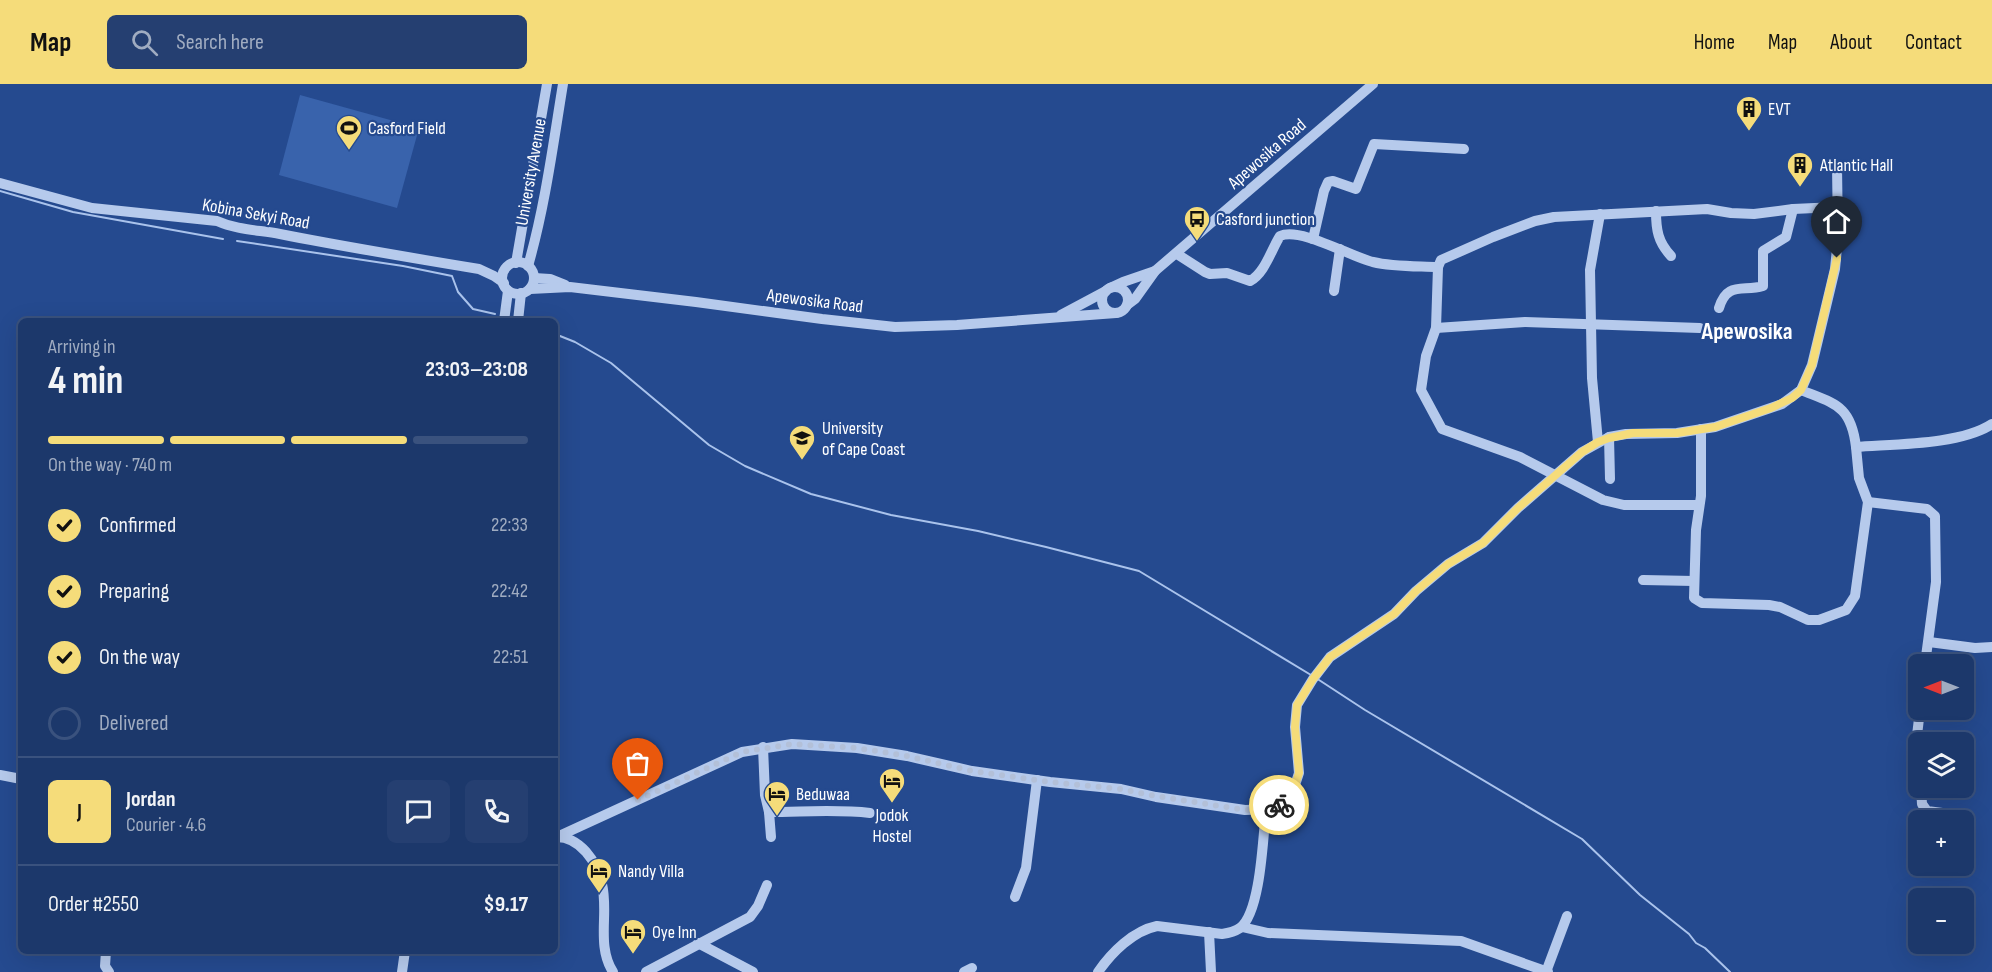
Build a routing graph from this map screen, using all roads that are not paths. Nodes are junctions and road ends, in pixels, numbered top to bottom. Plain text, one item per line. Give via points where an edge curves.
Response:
1 (547, 84) edge
2 (563, 84) edge
3 (1373, 84) edge
4 (1464, 149) dead end
5 (1836, 166) dead end
6 (0, 183) edge
7 (1837, 207) junction
8 (1793, 209) junction
9 (1656, 211) junction
10 (1600, 214) junction
11 (1313, 240) junction
12 (1340, 249) junction
13 (1177, 254) junction
14 (1671, 256) dead end
15 (516, 263) junction
16 (528, 266) junction
17 (1438, 267) junction
18 (479, 269) junction
19 (505, 270) junction
20 (1155, 271) junction
21 (534, 278) junction
22 (506, 287) junction
23 (570, 287) junction
24 (1109, 289) junction
25 (526, 291) junction
26 (1334, 291) dead end
27 (1127, 305) junction
28 (1719, 308) dead end
29 (1116, 313) junction
30 (504, 318) edge
31 (519, 318) edge
32 (1056, 318) junction
33 (1590, 325) junction
34 (1436, 328) junction
35 (1700, 328) dead end
36 (1801, 390) junction
37 (1992, 424) edge
38 (1701, 429) junction
39 (1609, 438) junction
40 (1598, 442) junction
41 (1856, 447) junction
42 (1556, 477) junction
43 (1610, 479) dead end
44 (1868, 502) junction
45 (1698, 505) junction
46 (1643, 580) dead end
47 (1694, 581) junction
48 (1929, 642) junction
49 (1992, 647) edge
50 (1926, 654) edge
51 (764, 747) junction
52 (0, 775) edge
53 (18, 778) edge
54 (1037, 780) junction
55 (1266, 809) junction
56 (769, 812) junction
57 (870, 813) dead end
58 (558, 837) edge
59 (558, 837) edge
60 (771, 837) dead end
61 (767, 885) dead end
62 (1015, 897) dead end
63 (1567, 916) dead end
64 (1242, 927) junction
65 (1209, 932) junction
66 (698, 943) junction
67 (106, 954) edge
68 (405, 954) edge
69 (109, 972) edge
70 (402, 972) edge
71 (614, 972) edge
72 (646, 972) edge
73 (753, 972) edge
74 (1098, 972) edge
75 (1212, 972) edge
76 (1547, 972) edge

1 - 15 street, University Avenue
2 - 16 street, University Avenue
3 - 13 street, Apewosika Road
4 - 11 street via 1374,144 1356,189 1328,182
5 - 7 street
6 - 18 street, Kobina Sekyi Road via 92,208 217,221 226,226
7 - 8 street
7 - 36 street via 1835,269 1812,365
8 - 9 street via 1754,214 1707,209
8 - 28 street via 1786,237 1763,251 1763,286 1736,288 1727,293
9 - 10 street
9 - 14 street via 1657,236
10 - 17 street via 1535,221 1450,255
10 - 33 street via 1590,270
11 - 12 street
11 - 13 street via 1280,236 1250,281 1227,273 1205,272
12 - 17 street via 1372,262
12 - 26 street
13 - 20 street, Apewosika Road
15 - 16 street
15 - 19 street
16 - 21 street
17 - 34 street
18 - 19 street
18 - 22 street, Kobina Sekyi Road
19 - 22 street
20 - 24 street, Apewosika Road
20 - 27 street, Apewosika Road
21 - 23 street
21 - 25 street
22 - 25 street
22 - 30 street
23 - 25 street
23 - 32 street, Apewosika Road via 895,327
24 - 27 street via 1124,291
24 - 29 street via 1103,296 1103,307
24 - 32 street, Apewosika Road
25 - 31 street
27 - 29 street
29 - 32 street, Apewosika Road
33 - 34 street via 1509,322
33 - 35 street
33 - 40 street
34 - 42 street via 1420,390 1442,429 1520,457
36 - 38 street via 1782,404
36 - 41 street via 1839,406 1854,432
37 - 41 street via 1983,430 1935,440
38 - 39 street
38 - 45 street
39 - 40 street
39 - 43 street
40 - 42 street
41 - 44 street via 1859,478
42 - 45 street via 1602,500 1624,505
42 - 55 street via 1483,543 1448,564 1394,614 1338,651 1315,675 1296,712 1299,773 1295,785 1281,805
44 - 47 street via 1855,596 1837,614 1808,620 1769,605 1702,603 1694,598
44 - 48 street via 1927,509 1935,516 1936,582
45 - 47 street
46 - 47 street
48 - 49 street
48 - 50 street
51 - 54 street via 792,744 857,748
51 - 56 street
51 - 58 street via 742,752
52 - 53 street
54 - 55 street via 1245,810
54 - 62 street via 1026,868
55 - 64 street via 1258,888
56 - 57 street
56 - 60 street
59 - 71 street via 574,841 596,867 602,885 604,945
61 - 66 street via 750,917
63 - 76 street
64 - 65 street via 1231,933
64 - 76 street via 1268,933 1461,941
65 - 74 street via 1146,928 1114,953
65 - 75 street
66 - 72 street
66 - 73 street
67 - 69 street
68 - 70 street

